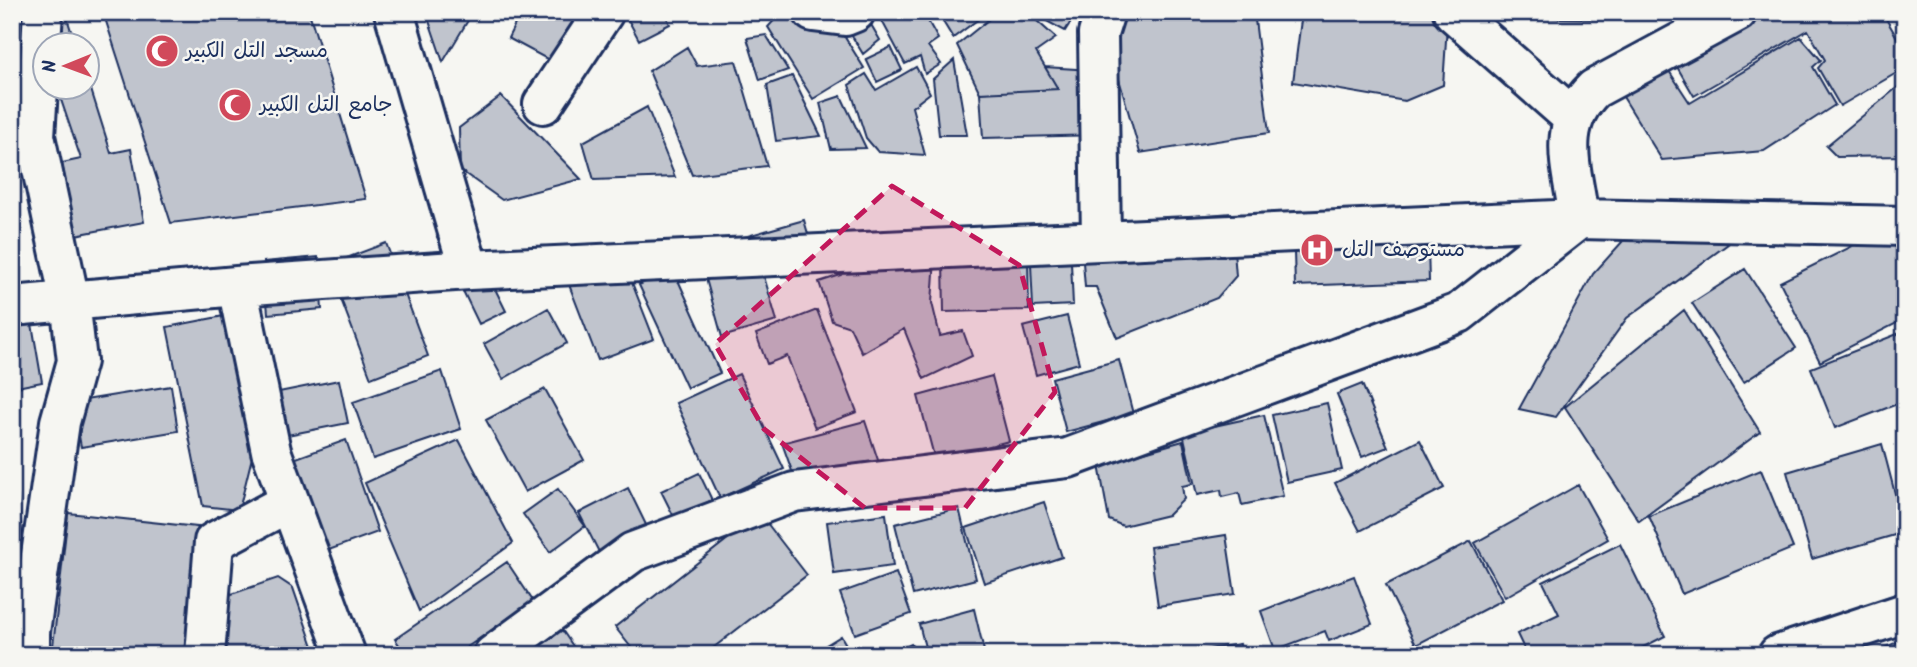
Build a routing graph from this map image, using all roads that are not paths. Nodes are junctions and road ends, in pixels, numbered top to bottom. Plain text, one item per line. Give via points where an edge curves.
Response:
1 (43, 12) edge
2 (394, 12) edge
3 (604, 12) edge
4 (813, 12) edge
5 (855, 12) edge
6 (1105, 12) edge
7 (1453, 12) edge
8 (1737, 12) edge
9 (543, 104) dead end
10 (1572, 117) junction
11 (1579, 219) junction
12 (1905, 226) edge
13 (1101, 240) junction
14 (469, 270) junction
15 (237, 286) junction
16 (70, 301) junction
17 (12, 306) edge
18 (289, 502) junction
19 (1905, 613) edge
20 (30, 655) edge
21 (205, 655) edge
22 (346, 655) edge
23 (493, 655) edge
24 (1778, 655) edge

1 - 16 street via 34,136
2 - 14 street
3 - 9 street
4 - 5 street via 845,16
6 - 13 street via 1098,34
7 - 10 street
8 - 10 street via 1594,89
10 - 11 street via 1568,134
11 - 12 street
11 - 13 street
11 - 23 street via 1459,313 1068,458 794,492 633,552
13 - 14 street
14 - 15 street
15 - 16 street
15 - 18 street via 271,451
16 - 17 street
16 - 20 street via 78,361 60,422
18 - 21 street via 214,542
18 - 22 street
19 - 24 street

